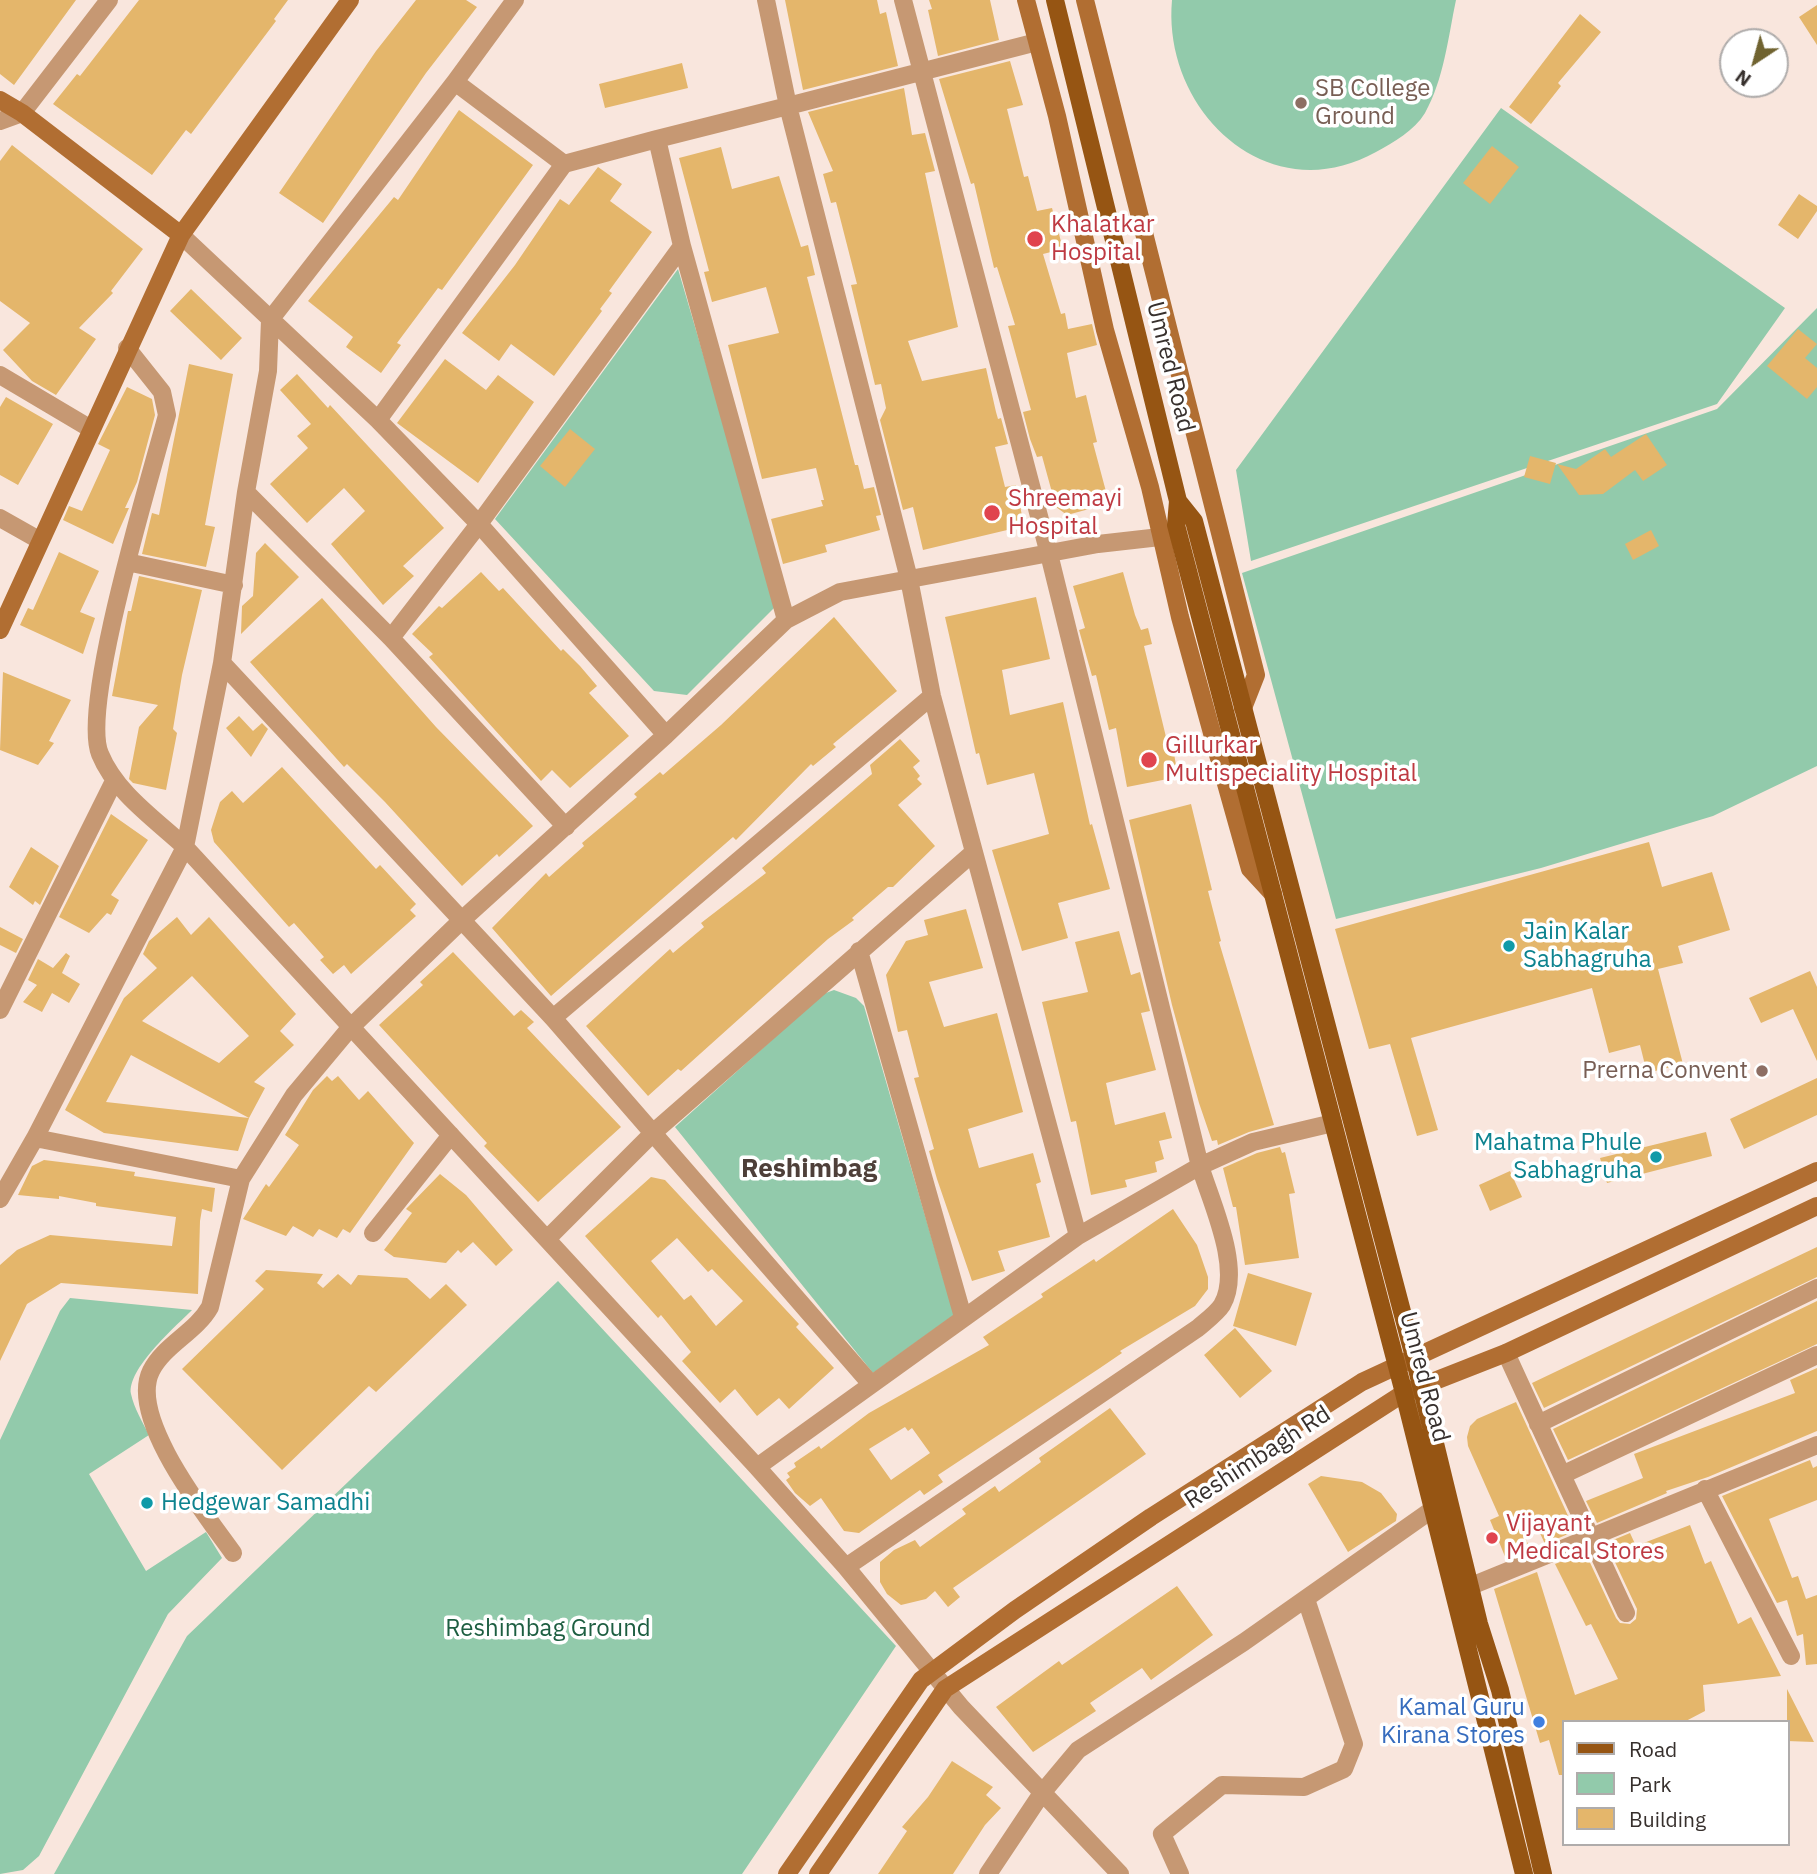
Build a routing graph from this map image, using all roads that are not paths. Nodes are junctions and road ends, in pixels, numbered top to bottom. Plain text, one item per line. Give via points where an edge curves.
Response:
1 (109, 0) edge
2 (350, 0) edge
3 (515, 0) edge
4 (766, 0) edge
5 (903, 0) edge
6 (1026, 0) edge
7 (1055, 0) edge
8 (1085, 0) edge
9 (1037, 42) junction
10 (922, 74) junction
11 (455, 82) junction
12 (0, 100) edge
13 (788, 106) junction
14 (22, 113) junction
15 (0, 121) edge
16 (657, 139) junction
17 (564, 164) junction
18 (181, 235) junction
19 (682, 246) junction
20 (270, 320) junction
21 (127, 348) junction
22 (0, 375) edge
23 (378, 419) junction
24 (91, 429) junction
25 (246, 492) junction
26 (1178, 501) junction
27 (0, 518) edge
28 (479, 524) junction
29 (1160, 537) junction
30 (39, 540) junction
31 (1049, 554) junction
32 (127, 562) junction
33 (909, 579) junction
34 (234, 585) junction
35 (786, 620) junction
36 (1, 624) edge
37 (391, 638) junction
38 (222, 663) junction
39 (932, 696) junction
40 (1243, 708) junction
41 (666, 735) junction
42 (114, 781) junction
43 (566, 827) junction
44 (186, 847) junction
45 (974, 852) junction
46 (1273, 894) junction
47 (463, 919) junction
48 (859, 951) junction
49 (1310, 999) junction
50 (0, 1010) edge
51 (553, 1018) junction
52 (350, 1028) junction
53 (1333, 1123) junction
54 (655, 1131) junction
55 (451, 1135) junction
56 (35, 1138) junction
57 (1200, 1166) junction
58 (1817, 1171) edge
59 (241, 1179) junction
60 (0, 1199) edge
61 (1817, 1206) edge
62 (373, 1233) dead end
63 (1079, 1236) junction
64 (547, 1239) junction
65 (1817, 1287) edge
66 (963, 1317) junction
67 (1506, 1353) junction
68 (1817, 1355) edge
69 (1414, 1357) junction
70 (1396, 1365) junction
71 (871, 1384) junction
72 (1413, 1391) junction
73 (1538, 1424) junction
74 (1817, 1445) edge
75 (757, 1467) junction
76 (1562, 1475) junction
77 (1705, 1489) junction
78 (1441, 1505) junction
79 (1590, 1537) junction
80 (233, 1552) dead end
81 (846, 1567) junction
82 (1471, 1586) junction
83 (1306, 1599) junction
84 (1626, 1613) dead end
85 (1791, 1656) dead end
86 (930, 1670) junction
87 (945, 1689) junction
88 (1042, 1793) junction
89 (787, 1874) edge
90 (818, 1874) edge
91 (988, 1874) edge
92 (1119, 1874) edge
93 (1180, 1874) edge
94 (1524, 1874) edge
95 (1543, 1874) edge

1 - 14 street
2 - 18 street
3 - 11 street
4 - 13 street
5 - 10 street
6 - 9 street
7 - 26 main road, Umred Road
8 - 40 street via 1256,675
9 - 10 street
9 - 29 street
10 - 13 street
10 - 31 street
11 - 17 street
11 - 20 street
12 - 14 street
13 - 16 street
13 - 33 street
14 - 15 street
14 - 18 street
16 - 17 street
16 - 19 street
17 - 23 street
18 - 20 street
18 - 21 street
19 - 28 street
19 - 35 street
20 - 23 street
20 - 25 street via 268,371
21 - 24 street
21 - 32 street via 162,392 167,415
22 - 24 street
23 - 28 street
24 - 30 street
25 - 34 street
25 - 37 street
26 - 40 main road via 1194,521
26 - 46 main road, Umred Road via 1176,525
27 - 30 street
28 - 37 street
28 - 41 street
29 - 31 street
29 - 46 street via 1250,869
30 - 36 street
31 - 33 street
31 - 57 street
32 - 34 street
32 - 42 street via 95,724 98,751
33 - 35 street via 839,592
33 - 39 street
34 - 38 street
35 - 41 street
37 - 43 street
38 - 44 street
38 - 47 street
39 - 45 street
39 - 51 street
40 - 49 main road
41 - 43 street
42 - 44 street
42 - 50 street
43 - 47 street
44 - 52 street
44 - 56 street
45 - 48 street
45 - 63 street
46 - 49 main road, Umred Road
47 - 51 street
47 - 52 street
48 - 54 street
48 - 66 street
49 - 53 main road, Umred Road
49 - 69 main road
51 - 54 street
52 - 55 street
52 - 59 street via 294,1096
53 - 57 street via 1253,1142
53 - 70 main road, Umred Road
54 - 64 street
54 - 71 street
55 - 62 street
55 - 64 street
56 - 59 street
56 - 60 street
57 - 63 street
57 - 81 street via 1227,1250 1229,1279 1222,1304 1198,1328
58 - 69 street
59 - 80 street via 210,1307 160,1358 146,1383 157,1433 200,1507
61 - 67 street, Reshimbagh Rd
63 - 66 street
64 - 75 street
65 - 73 street
66 - 71 street
67 - 72 street, Reshimbagh Rd
67 - 73 street
68 - 76 street
69 - 70 street
69 - 72 main road
70 - 72 main road, Umred Road
70 - 86 street via 1151,1517
71 - 75 street
72 - 78 main road
72 - 87 street, Reshimbagh Rd
73 - 76 street
74 - 77 street
75 - 81 street
76 - 79 street
77 - 79 street
77 - 85 street
78 - 82 main road
78 - 83 street
78 - 94 main road
79 - 82 street
79 - 84 street
81 - 86 street
82 - 95 main road
83 - 88 street via 1077,1750
83 - 93 street via 1354,1744 1344,1769 1304,1787 1222,1786 1162,1834
86 - 87 street
86 - 89 street
87 - 88 street
87 - 90 street, Reshimbagh Rd
88 - 91 street
88 - 92 street

